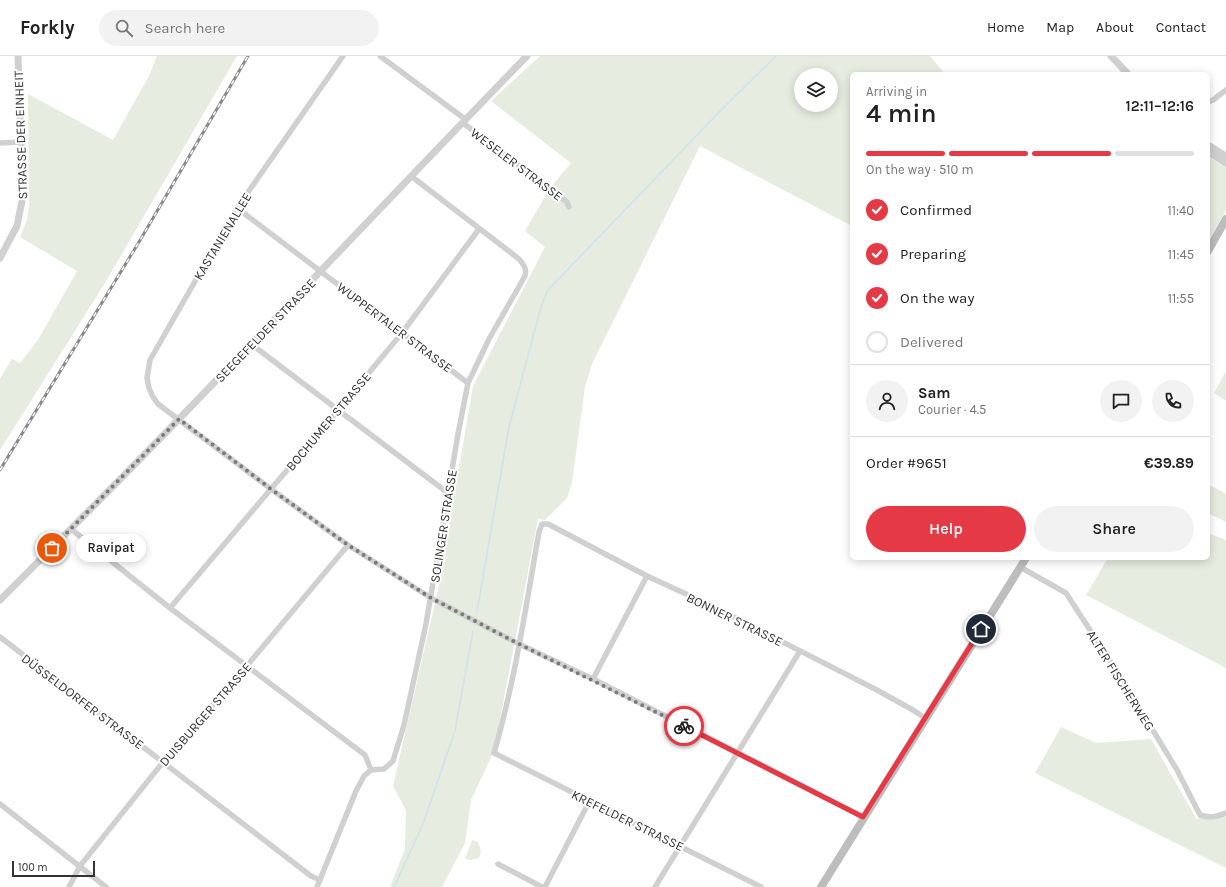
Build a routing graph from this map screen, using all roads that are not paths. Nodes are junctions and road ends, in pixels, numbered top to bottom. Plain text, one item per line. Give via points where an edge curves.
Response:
1 (18, 56) edge
2 (343, 56) edge
3 (380, 56) edge
4 (527, 56) edge
5 (1111, 56) edge
6 (1126, 72) edge
7 (1226, 90) edge
8 (1211, 101) edge
9 (464, 121) junction
10 (21, 142) junction
11 (0, 143) edge
12 (1210, 146) edge
13 (1210, 153) edge
14 (1226, 156) edge
15 (1226, 163) edge
16 (411, 176) junction
17 (569, 207) dead end
18 (237, 208) junction
19 (1226, 219) edge
20 (479, 229) junction
21 (1210, 247) edge
22 (0, 258) edge
23 (322, 271) junction
24 (402, 333) junction
25 (251, 344) junction
26 (468, 383) junction
27 (338, 410) junction
28 (179, 419) junction
29 (271, 489) junction
30 (448, 493) junction
31 (71, 529) junction
32 (348, 545) junction
33 (1025, 560) edge
34 (1020, 567) junction
35 (647, 576) junction
36 (431, 598) junction
37 (0, 600) edge
38 (170, 608) junction
39 (0, 637) edge
40 (519, 644) junction
41 (800, 651) junction
42 (246, 666) junction
43 (593, 679) junction
44 (925, 718) junction
45 (736, 753) junction
46 (163, 762) junction
47 (371, 770) junction
48 (589, 802) junction
49 (0, 804) edge
50 (1226, 813) edge
51 (863, 817) junction
52 (679, 846) junction
53 (498, 864) dead end
54 (80, 866) junction
55 (320, 880) junction
56 (69, 887) edge
57 (106, 887) edge
58 (317, 887) edge
59 (544, 887) edge
60 (655, 887) edge
61 (761, 887) edge
62 (821, 887) edge

1 - 10 street, STRASSE DER EINHEIT
2 - 18 street, KASTANIENALLEE
3 - 9 street, WESELER STRASSE
4 - 9 street, SEEGEFELDER STRASSE
5 - 6 street
7 - 8 street
9 - 16 street, SEEGEFELDER STRASSE
9 - 17 street, WESELER STRASSE
10 - 11 street
10 - 22 street, STRASSE DER EINHEIT via 22,206 17,226
12 - 14 street
13 - 15 street
16 - 20 street
16 - 23 street, SEEGEFELDER STRASSE
18 - 23 street, WUPPERTALER STRASSE
18 - 28 street, KASTANIENALLEE via 148,368 147,378 153,397 158,404
19 - 21 main road
20 - 24 street, BOCHUMER STRASSE
20 - 26 street, SOLINGER STRASSE via 519,259 526,271
23 - 24 street, WUPPERTALER STRASSE
23 - 25 street, SEEGEFELDER STRASSE
24 - 26 street, WUPPERTALER STRASSE
24 - 27 street, BOCHUMER STRASSE
25 - 27 street
25 - 28 street, SEEGEFELDER STRASSE
26 - 30 street, SOLINGER STRASSE
27 - 29 street, BOCHUMER STRASSE
27 - 30 street
28 - 29 street, KASTANIENALLEE
28 - 31 street, SEEGEFELDER STRASSE
29 - 32 street, KASTANIENALLEE
29 - 38 street, BOCHUMER STRASSE
30 - 36 street, SOLINGER STRASSE
31 - 37 street, SEEGEFELDER STRASSE
31 - 38 street
32 - 36 street, KASTANIENALLEE
32 - 42 street, DUISBURGER STRASSE
33 - 34 main road
34 - 44 main road
34 - 50 street, ALTER FISCHERWEG via 1066,593 1177,770 1200,815 1209,817
35 - 40 street, BONNER STRASSE via 548,524 542,524
35 - 41 street, BONNER STRASSE
35 - 43 street
36 - 40 street, KASTANIENALLEE
36 - 47 street, SOLINGER STRASSE via 415,678 394,761 384,768
38 - 42 street
39 - 46 street, DÜSSELDORFER STRASSE
40 - 43 street, KASTANIENALLEE
40 - 48 street, KREFELDER STRASSE via 504,720 494,753
41 - 44 street, BONNER STRASSE
41 - 45 street
42 - 46 street, DUISBURGER STRASSE
42 - 47 street via 364,755
43 - 45 street, KASTANIENALLEE
44 - 51 main road
45 - 51 street, KASTANIENALLEE
45 - 52 street
46 - 54 street, DUISBURGER STRASSE
46 - 55 street, DÜSSELDORFER STRASSE via 311,876
47 - 55 street via 364,776 356,791
48 - 52 street, KREFELDER STRASSE
48 - 59 street
49 - 54 street
51 - 62 main road
52 - 60 street
52 - 61 street, KREFELDER STRASSE
53 - 59 street
54 - 56 street, DUISBURGER STRASSE
54 - 57 street
55 - 58 street

